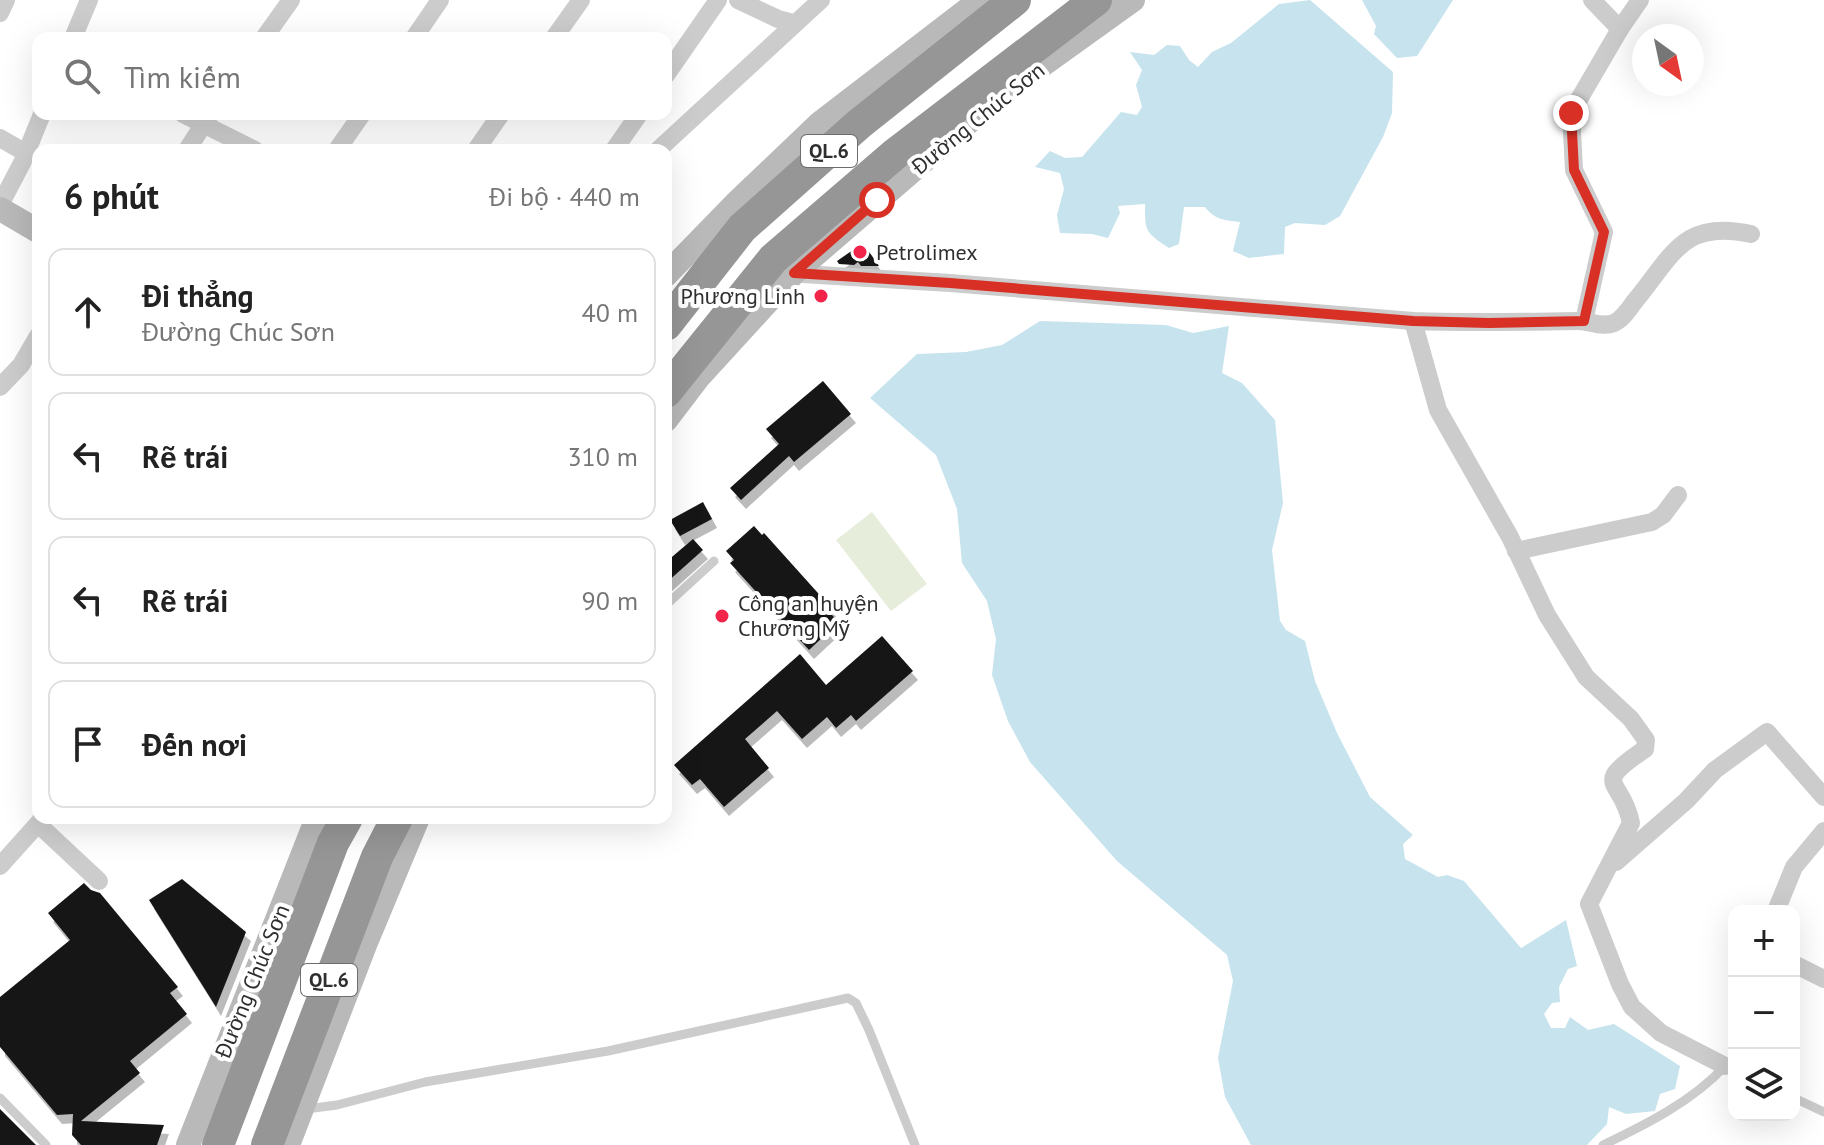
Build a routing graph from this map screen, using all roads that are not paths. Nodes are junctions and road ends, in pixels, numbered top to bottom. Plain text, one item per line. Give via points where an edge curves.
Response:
1 (6, 0) edge
2 (89, 0) edge
3 (291, 0) edge
4 (440, 0) edge
5 (581, 0) edge
6 (718, 0) edge
7 (738, 0) edge
8 (821, 0) edge
9 (980, 0) edge
10 (1015, 0) edge
11 (1096, 0) edge
12 (1133, 0) edge
13 (1592, 0) edge
14 (1640, 0) edge
15 (0, 13) edge
16 (793, 23) junction
17 (1620, 29) junction
18 (76, 32) edge
19 (268, 32) edge
20 (418, 32) edge
21 (558, 32) edge
22 (672, 66) edge
23 (40, 120) edge
24 (206, 120) edge
25 (209, 120) edge
26 (358, 120) edge
27 (497, 120) edge
28 (635, 120) edge
29 (0, 138) edge
30 (34, 144) edge
31 (191, 144) edge
32 (246, 144) edge
33 (341, 144) edge
34 (480, 144) edge
35 (618, 144) edge
36 (664, 144) edge
37 (29, 160) edge
38 (0, 207) edge
39 (32, 227) edge
40 (1751, 234) dead end
41 (672, 269) edge
42 (779, 272) junction
43 (672, 317) edge
44 (1413, 321) junction
45 (1584, 321) junction
46 (32, 346) edge
47 (672, 386) edge
48 (0, 387) edge
49 (672, 412) edge
50 (1678, 495) dead end
51 (1516, 551) junction
52 (714, 561) dead end
53 (672, 600) edge
54 (1824, 797) edge
55 (37, 824) edge
56 (43, 824) edge
57 (315, 824) edge
58 (344, 824) edge
59 (394, 824) edge
60 (415, 824) edge
61 (1824, 831) edge
62 (0, 866) edge
63 (1604, 872) junction
64 (99, 881) dead end
65 (1778, 905) edge
66 (1800, 967) edge
67 (1824, 979) edge
68 (1728, 1067) edge
69 (1728, 1069) edge
70 (0, 1098) edge
71 (1800, 1101) edge
72 (303, 1109) junction
73 (1824, 1112) edge
74 (46, 1145) edge
75 (188, 1145) edge
76 (218, 1145) edge
77 (267, 1145) edge
78 (288, 1145) edge
79 (915, 1145) edge
80 (1603, 1145) edge

1 - 15 street
2 - 18 street
3 - 19 street
4 - 20 street
5 - 21 street
6 - 22 street
7 - 16 street
8 - 16 street
9 - 41 street via 820,123
10 - 43 highway, QL.6 via 859,124 742,228
11 - 42 highway, Đường Chúc Sơn / QL.6 via 895,154 773,259
12 - 42 street, Đường Chúc Sơn via 998,97
13 - 17 street
14 - 17 street
16 - 36 street
17 - 45 street via 1571,113 1574,170 1604,232
23 - 30 street
24 - 31 street
25 - 32 street
26 - 33 street
27 - 34 street
28 - 35 street
29 - 37 street
37 - 38 street
38 - 39 street
40 - 45 street via 1726,228 1696,236 1670,257 1620,319 1603,325
42 - 44 street
42 - 47 highway, Đường Chúc Sơn / QL.6
42 - 49 street, Đường Chúc Sơn
44 - 45 street
44 - 51 street via 1438,410
46 - 48 street
50 - 51 street via 1652,522
51 - 63 street via 1569,653 1646,740 1645,749 1614,775 1631,823
52 - 53 lane
54 - 63 street via 1767,732 1715,770
55 - 62 street
56 - 64 street
57 - 75 street, Đường Chúc Sơn
58 - 76 highway, Đường Chúc Sơn / QL.6
59 - 77 highway, QL.6
60 - 72 street
61 - 65 street via 1794,867
63 - 68 street via 1589,906 1632,1007 1661,1033
66 - 67 street
69 - 80 lane
70 - 74 lane
71 - 73 lane
72 - 78 street
72 - 79 lane via 608,1051 848,998 869,1030

